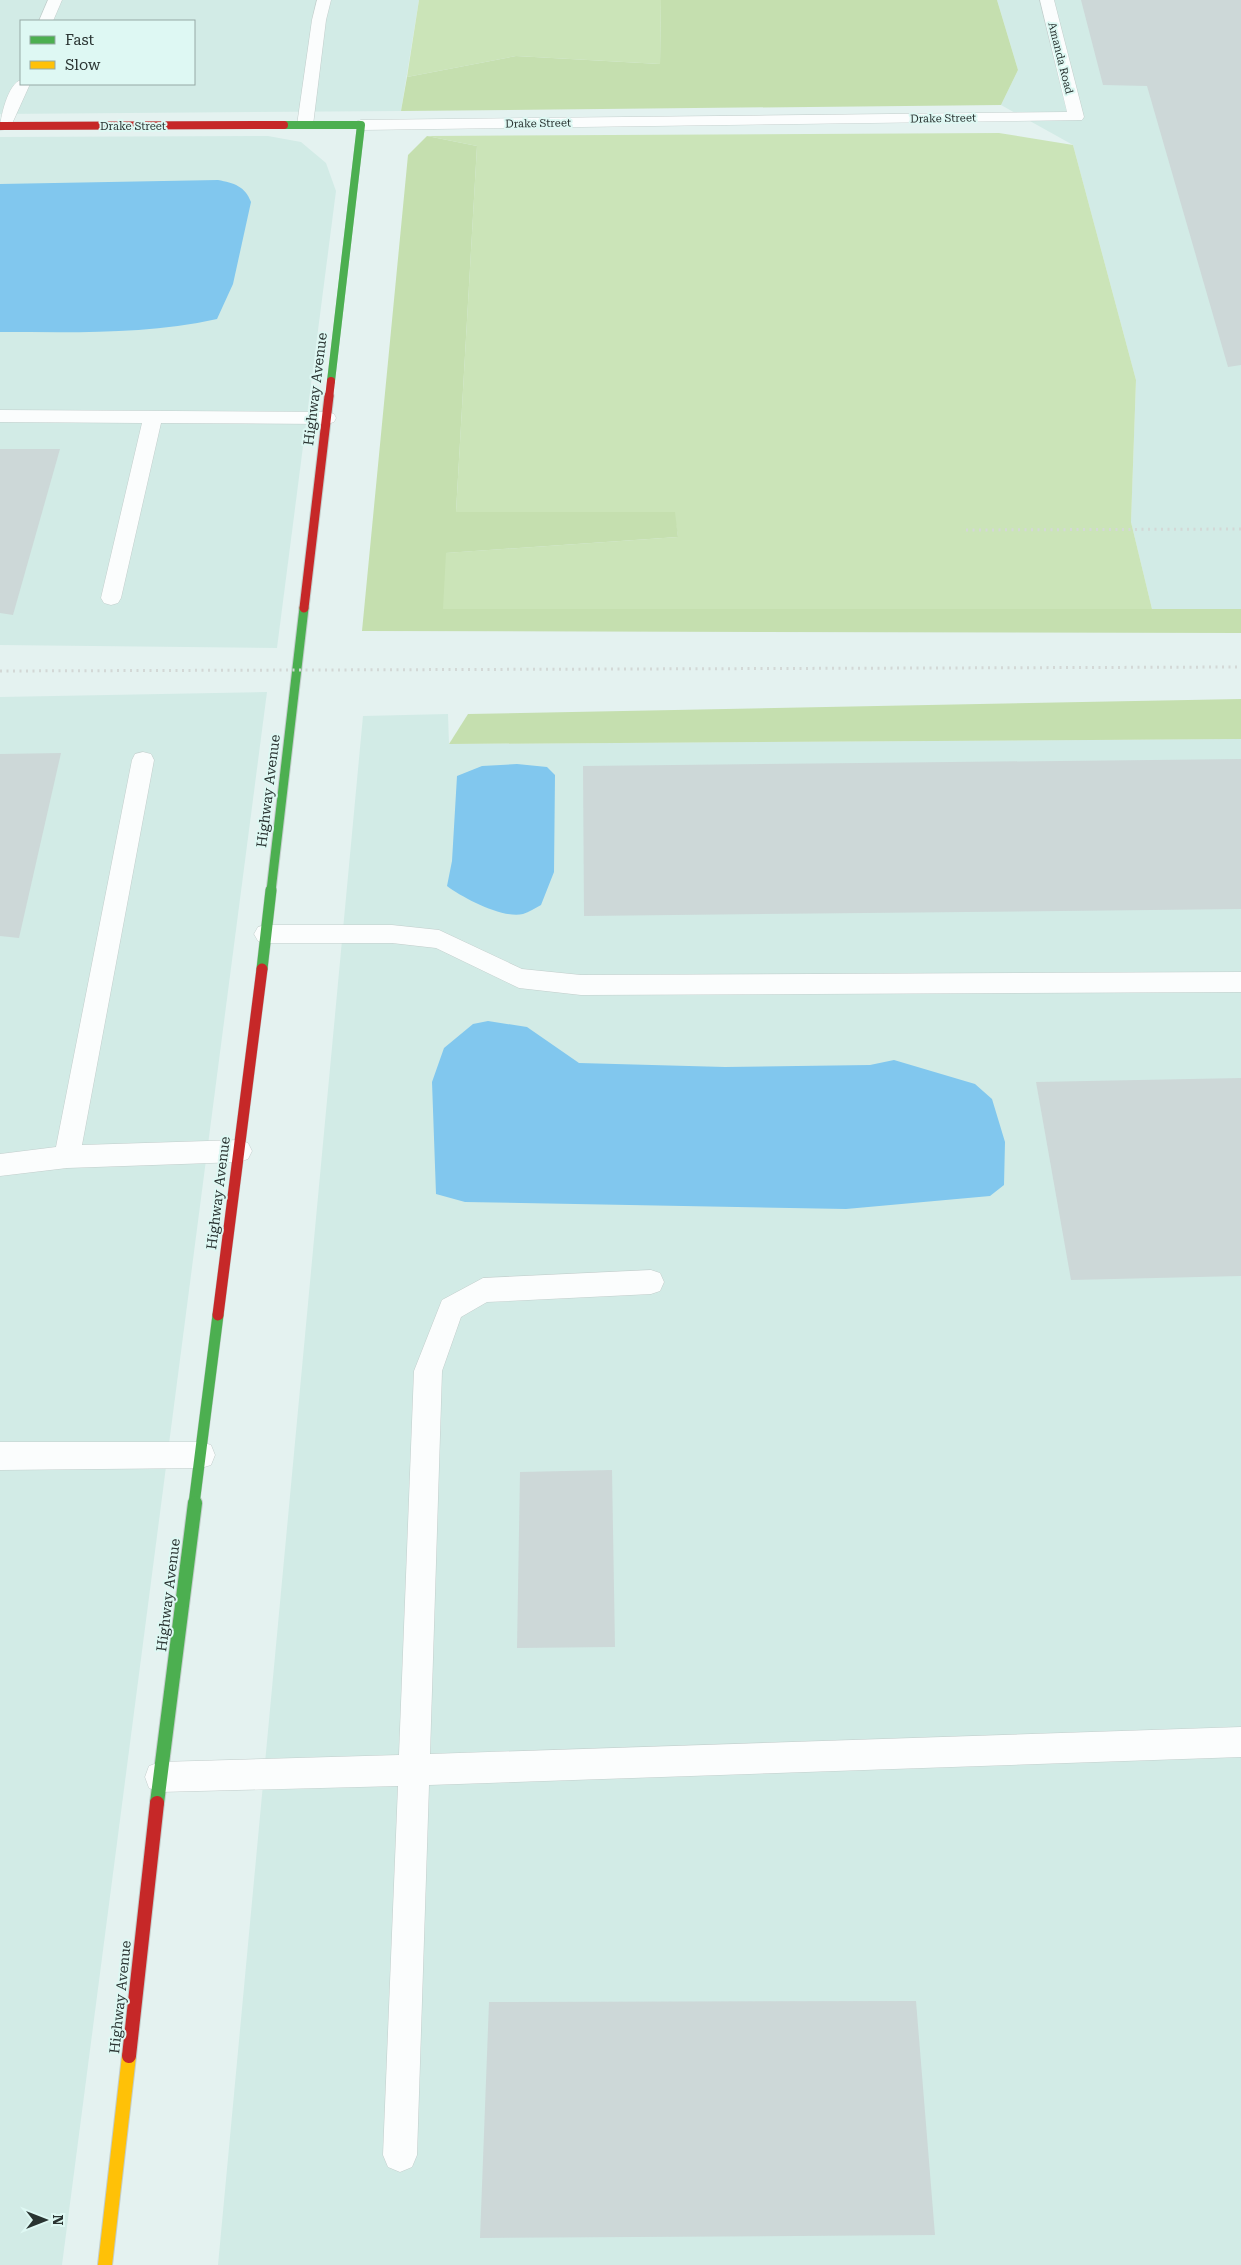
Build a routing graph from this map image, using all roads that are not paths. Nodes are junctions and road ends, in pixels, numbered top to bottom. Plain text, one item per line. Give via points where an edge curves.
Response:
1 (54, 0) edge
2 (324, 0) edge
3 (1046, 0) edge
4 (46, 20) edge
5 (22, 85) edge
6 (1076, 117) joint
7 (305, 125) junction
8 (361, 125) junction
9 (2, 126) edge
10 (0, 416) edge
11 (153, 417) junction
12 (327, 418) junction
13 (111, 598) dead end
14 (144, 760) dead end
15 (266, 934) junction
16 (1241, 982) edge
17 (239, 1151) junction
18 (67, 1157) junction
19 (0, 1165) edge
20 (652, 1282) dead end
21 (201, 1455) junction
22 (0, 1456) edge
23 (1241, 1742) edge
24 (413, 1770) junction
25 (160, 1777) junction
26 (400, 2155) dead end
27 (104, 2265) edge

1 - 4 lane
2 - 7 lane
3 - 6 lane, Amanda Road
5 - 9 lane
6 - 8 lane, Drake Street
7 - 8 street, Drake Street
7 - 9 street, Drake Street
8 - 12 street, Highway Avenue
10 - 11 lane
11 - 12 lane
11 - 13 lane
12 - 15 street, Highway Avenue
14 - 18 lane
15 - 16 lane via 392,934 439,939 519,978 581,985
15 - 17 street, Highway Avenue
17 - 18 lane
17 - 21 street, Highway Avenue
18 - 19 lane
20 - 24 lane via 483,1290 451,1309 428,1371
21 - 22 lane
21 - 25 street, Highway Avenue
23 - 24 lane
24 - 25 lane
24 - 26 lane
25 - 27 street, Highway Avenue

